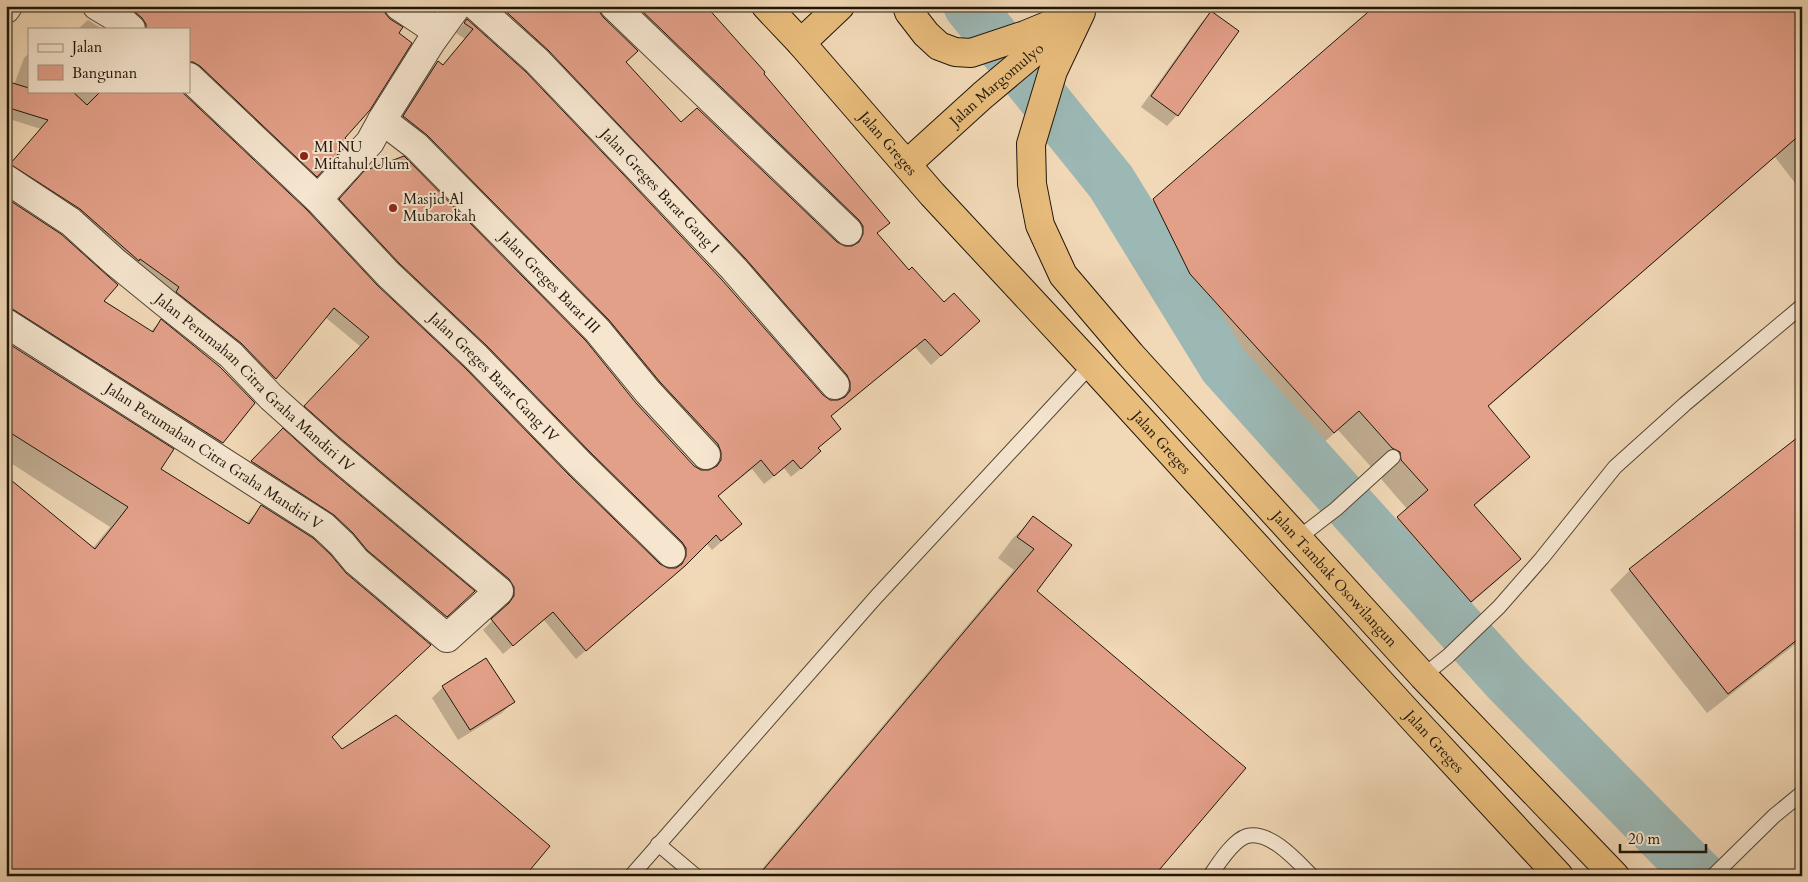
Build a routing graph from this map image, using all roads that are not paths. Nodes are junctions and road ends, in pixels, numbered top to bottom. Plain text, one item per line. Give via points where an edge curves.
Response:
1 (97, 6) edge
2 (399, 6) edge
3 (457, 6) edge
4 (476, 6) edge
5 (614, 6) edge
6 (766, 6) edge
7 (840, 6) edge
8 (907, 6) edge
9 (1084, 9) edge
10 (126, 25) edge
11 (438, 32) junction
12 (1036, 39) junction
13 (801, 43) junction
14 (190, 78) edge
15 (382, 120) junction
16 (906, 164) junction
17 (6, 179) edge
18 (318, 200) junction
19 (848, 231) dead end
20 (1802, 306) edge
21 (6, 323) edge
22 (1091, 364) junction
23 (835, 385) dead end
24 (706, 455) dead end
25 (1393, 457) dead end
26 (1297, 539) junction
27 (671, 553) dead end
28 (499, 591) joint
29 (1423, 676) junction
30 (1802, 793) edge
31 (658, 844) junction
32 (631, 876) edge
33 (696, 876) edge
34 (1210, 876) edge
35 (1312, 876) edge
36 (1559, 876) edge
37 (1615, 876) edge
38 (1713, 876) edge

1 - 10 street
2 - 11 street
3 - 11 street
4 - 23 street, Jalan Greges Barat Gang I via 537,61 612,140 734,269
5 - 19 street
6 - 13 highway, Jalan Greges
7 - 13 highway
8 - 12 highway via 926,34 939,46 955,52 971,53
9 - 12 highway
9 - 26 highway, Jalan Tambak Osowilangun via 1053,71 1031,144 1032,184 1040,225 1063,275
11 - 15 street
12 - 16 highway, Jalan Margomulyo via 983,95
13 - 16 highway, Jalan Greges
14 - 18 street, Jalan Greges Barat Gang IV
15 - 18 street via 361,154
15 - 24 street, Jalan Greges Barat III via 416,146 592,324
16 - 22 highway, Jalan Greges
17 - 28 street, Jalan Perumahan Citra Graha Mandiri IV via 71,222 115,262 231,355 329,450
18 - 27 street, Jalan Greges Barat Gang IV via 388,274 476,357
20 - 29 lane via 1615,467 1542,558 1494,611
21 - 28 street, Jalan Perumahan Citra Graha Mandiri V via 323,526 356,561 447,638
22 - 31 lane via 876,597
22 - 36 highway, Jalan Greges
25 - 26 lane via 1336,509
26 - 29 highway, Jalan Tambak Osowilangun
29 - 37 highway, Jalan Tambak Osowilangun
30 - 38 lane
31 - 32 lane
31 - 33 lane
34 - 35 lane via 1227,851 1247,836 1266,837

